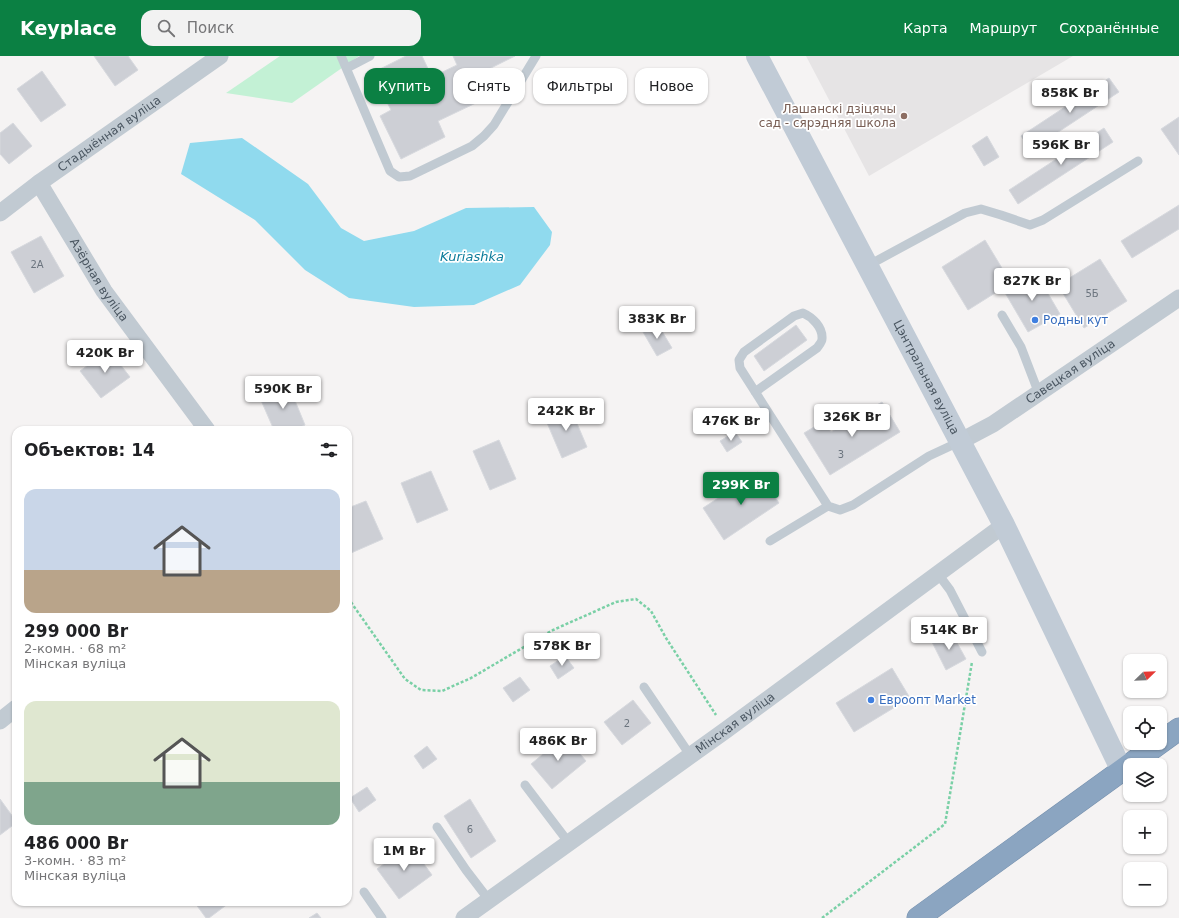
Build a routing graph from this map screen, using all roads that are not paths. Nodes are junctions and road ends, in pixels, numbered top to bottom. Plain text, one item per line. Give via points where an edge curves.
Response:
1 (220, 56) edge
2 (341, 56) edge
3 (370, 56) edge
4 (536, 56) edge
5 (757, 56) edge
6 (347, 68) junction
7 (1138, 161) dead end
8 (39, 183) junction
9 (0, 213) edge
10 (867, 266) junction
11 (1179, 298) edge
12 (1002, 315) dead end
13 (755, 392) junction
14 (1039, 394) junction
15 (204, 426) edge
16 (959, 442) junction
17 (828, 506) junction
18 (1004, 525) junction
19 (770, 541) dead end
20 (938, 574) junction
21 (982, 652) road end
22 (644, 687) dead end
23 (12, 711) edge
24 (0, 721) edge
25 (1179, 729) edge
26 (690, 755) junction
27 (1122, 771) junction
28 (525, 784) dead end
29 (437, 827) dead end
30 (569, 843) junction
31 (364, 892) dead end
32 (489, 900) junction
33 (382, 918) edge
34 (464, 918) edge
35 (918, 918) edge

1 - 8 street, Стадыённая вуліца
2 - 6 lane
3 - 6 lane
4 - 6 lane via 494,125 484,136 465,150 410,176 400,177 390,170
5 - 10 street, Цэнтральная вуліца
7 - 10 lane via 1043,220 1030,225 982,210 965,213
8 - 9 street, Стадыённая вуліца
8 - 15 street, Азёрная вуліца via 104,291
10 - 16 street, Цэнтральная вуліца
11 - 14 street, Савецкая вуліца
12 - 14 lane via 1021,347
13 - 13 lane via 740,368 739,360 744,352 794,316 803,313 811,316 821,331 822,340 817,348
13 - 17 lane
14 - 16 street, Савецкая вуліца via 993,424
16 - 17 lane via 929,456 854,505 840,510
16 - 18 street, Цэнтральная вуліца
17 - 19 lane
18 - 20 street, Мінская вуліца
18 - 27 street, Цэнтральная вуліца
20 - 21 lane via 950,590
20 - 26 street, Мінская вуліца
22 - 26 lane
23 - 24 street
25 - 27 highway
26 - 30 street, Мінская вуліца
27 - 35 highway
28 - 30 lane
29 - 32 lane
30 - 32 street, Мінская вуліца
31 - 33 lane
32 - 34 street, Мінская вуліца

